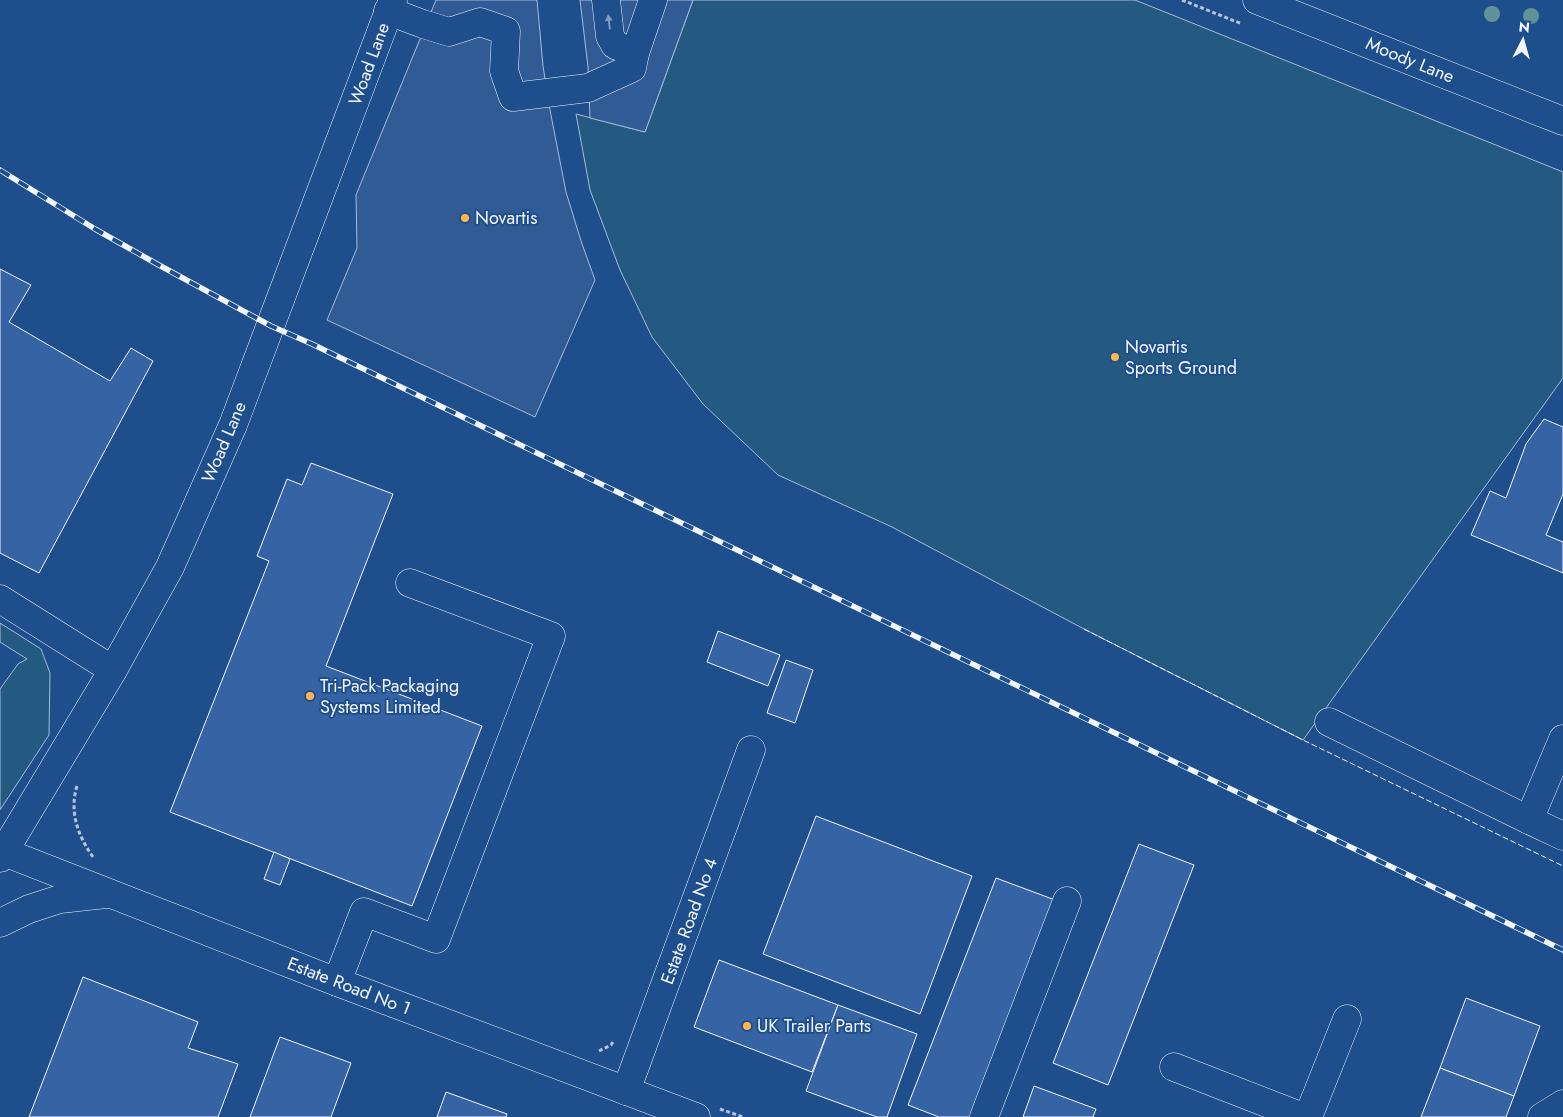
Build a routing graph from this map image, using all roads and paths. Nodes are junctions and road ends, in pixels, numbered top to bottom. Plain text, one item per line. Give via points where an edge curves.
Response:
1 (606, 0) edge
2 (653, 0) edge
3 (1257, 0) edge
4 (391, 6) edge
5 (635, 53) junction
6 (1563, 121) edge
7 (410, 583) dead end
8 (0, 598) edge
9 (113, 670) junction
10 (1329, 722) dead end
11 (1563, 739) edge
12 (751, 750) dead end
13 (1530, 820) junction
14 (1563, 836) edge
15 (2, 855) edge
16 (109, 894) junction
17 (1067, 901) dead end
18 (0, 923) edge
19 (337, 982) junction
20 (1347, 1019) dead end
21 (1174, 1067) dead end
22 (626, 1091) junction
23 (1563, 1104) edge
24 (696, 1117) edge
25 (984, 1117) edge
26 (1303, 1117) edge
27 (1308, 1117) edge
28 (1542, 1117) edge

5 -> 1 street via 615,45 610,36
2 - 5 street
3 - 6 street, Moody Lane
4 - 5 street via 423,24 448,32 480,22 506,31 504,71 513,96 588,88 632,68
4 - 9 street, Woad Lane via 233,426 170,567
7 - 19 street via 551,636 436,939 364,912
8 - 9 street
9 - 15 street, Woad Lane
10 - 13 street
11 - 13 street
12 - 22 street, Estate Road No 4
13 - 14 street
15 - 16 street, Estate Road No 1
16 - 18 street via 60,899
16 - 19 street, Estate Road No 1
17 - 25 street
19 - 22 street, Estate Road No 1
20 - 27 street
21 - 26 street
22 - 24 street, Estate Road No 1
23 - 28 street

